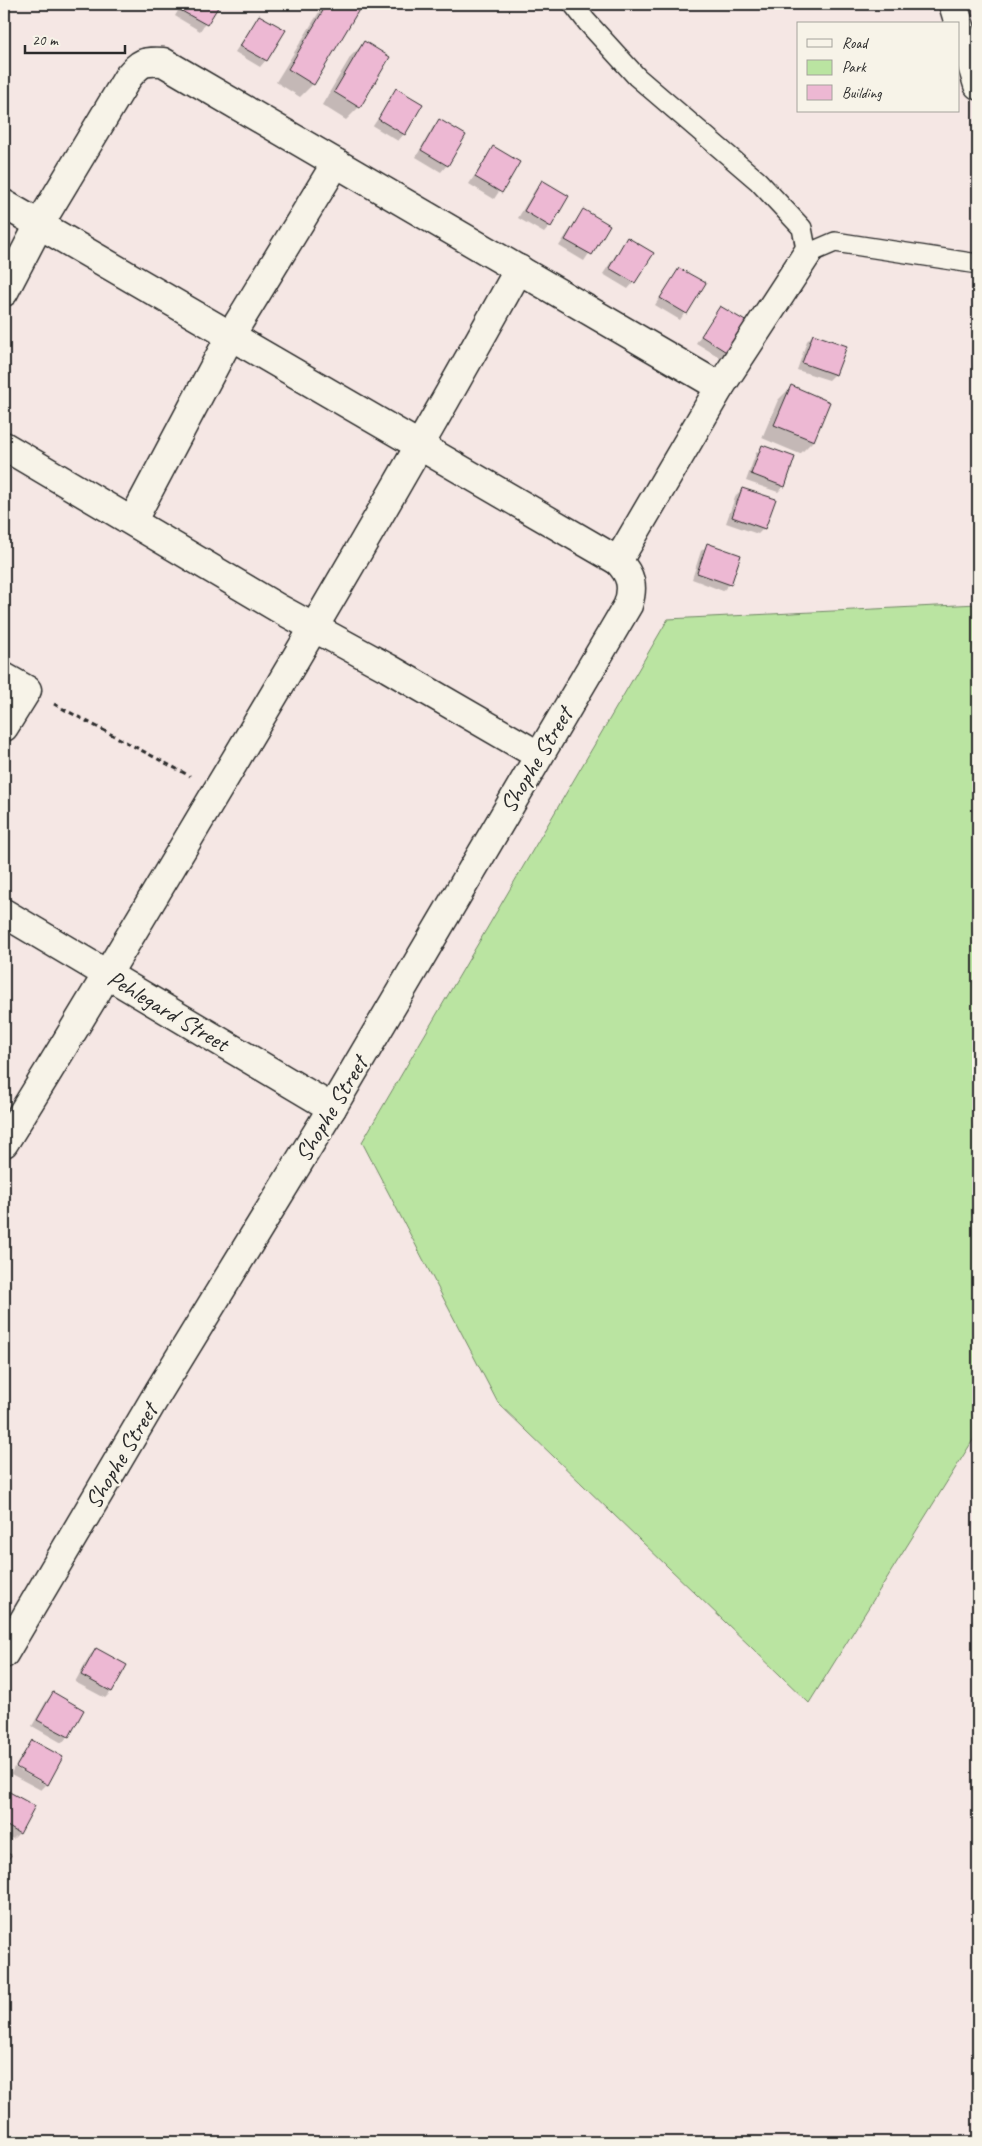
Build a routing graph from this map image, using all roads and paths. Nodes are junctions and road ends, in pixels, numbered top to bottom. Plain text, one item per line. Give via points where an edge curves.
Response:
1 (573, 4) edge
2 (953, 4) edge
3 (959, 22) edge
4 (960, 27) edge
5 (978, 85) edge
6 (336, 163) junction
7 (4, 204) edge
8 (39, 225) junction
9 (808, 254) junction
10 (978, 264) edge
11 (519, 269) junction
12 (4, 292) edge
13 (231, 336) junction
14 (720, 387) junction
15 (4, 446) edge
16 (421, 446) junction
17 (133, 520) junction
18 (618, 560) junction
19 (314, 628) junction
20 (15, 684) edge
21 (4, 728) edge
22 (538, 755) junction
23 (217, 790) junction
24 (4, 913) edge
25 (107, 976) junction
26 (332, 1108) junction
27 (4, 1142) edge
28 (4, 1654) edge

1 - 9 lane via 637,77 758,181 797,222 802,228
2 - 3 street
4 - 5 street
6 - 8 street via 163,62 147,61 139,64 128,77
6 - 11 street
6 - 13 street
7 - 8 street
8 - 12 street
8 - 13 street
9 - 10 lane via 835,242
9 - 14 street
11 - 14 street
11 - 16 street
13 - 16 street
13 - 17 street
14 - 18 street
15 - 17 street
16 - 18 street
16 - 19 street
17 - 19 street
18 - 22 street, Shophe Street via 632,583 628,605
19 - 22 street
19 - 23 street
20 - 21 street
20 - 23 path
22 - 26 street, Shophe Street
23 - 25 street
24 - 25 street, Pehlegard Street
25 - 26 street, Pehlegard Street
25 - 27 street
26 - 28 street, Shophe Street via 159,1391

